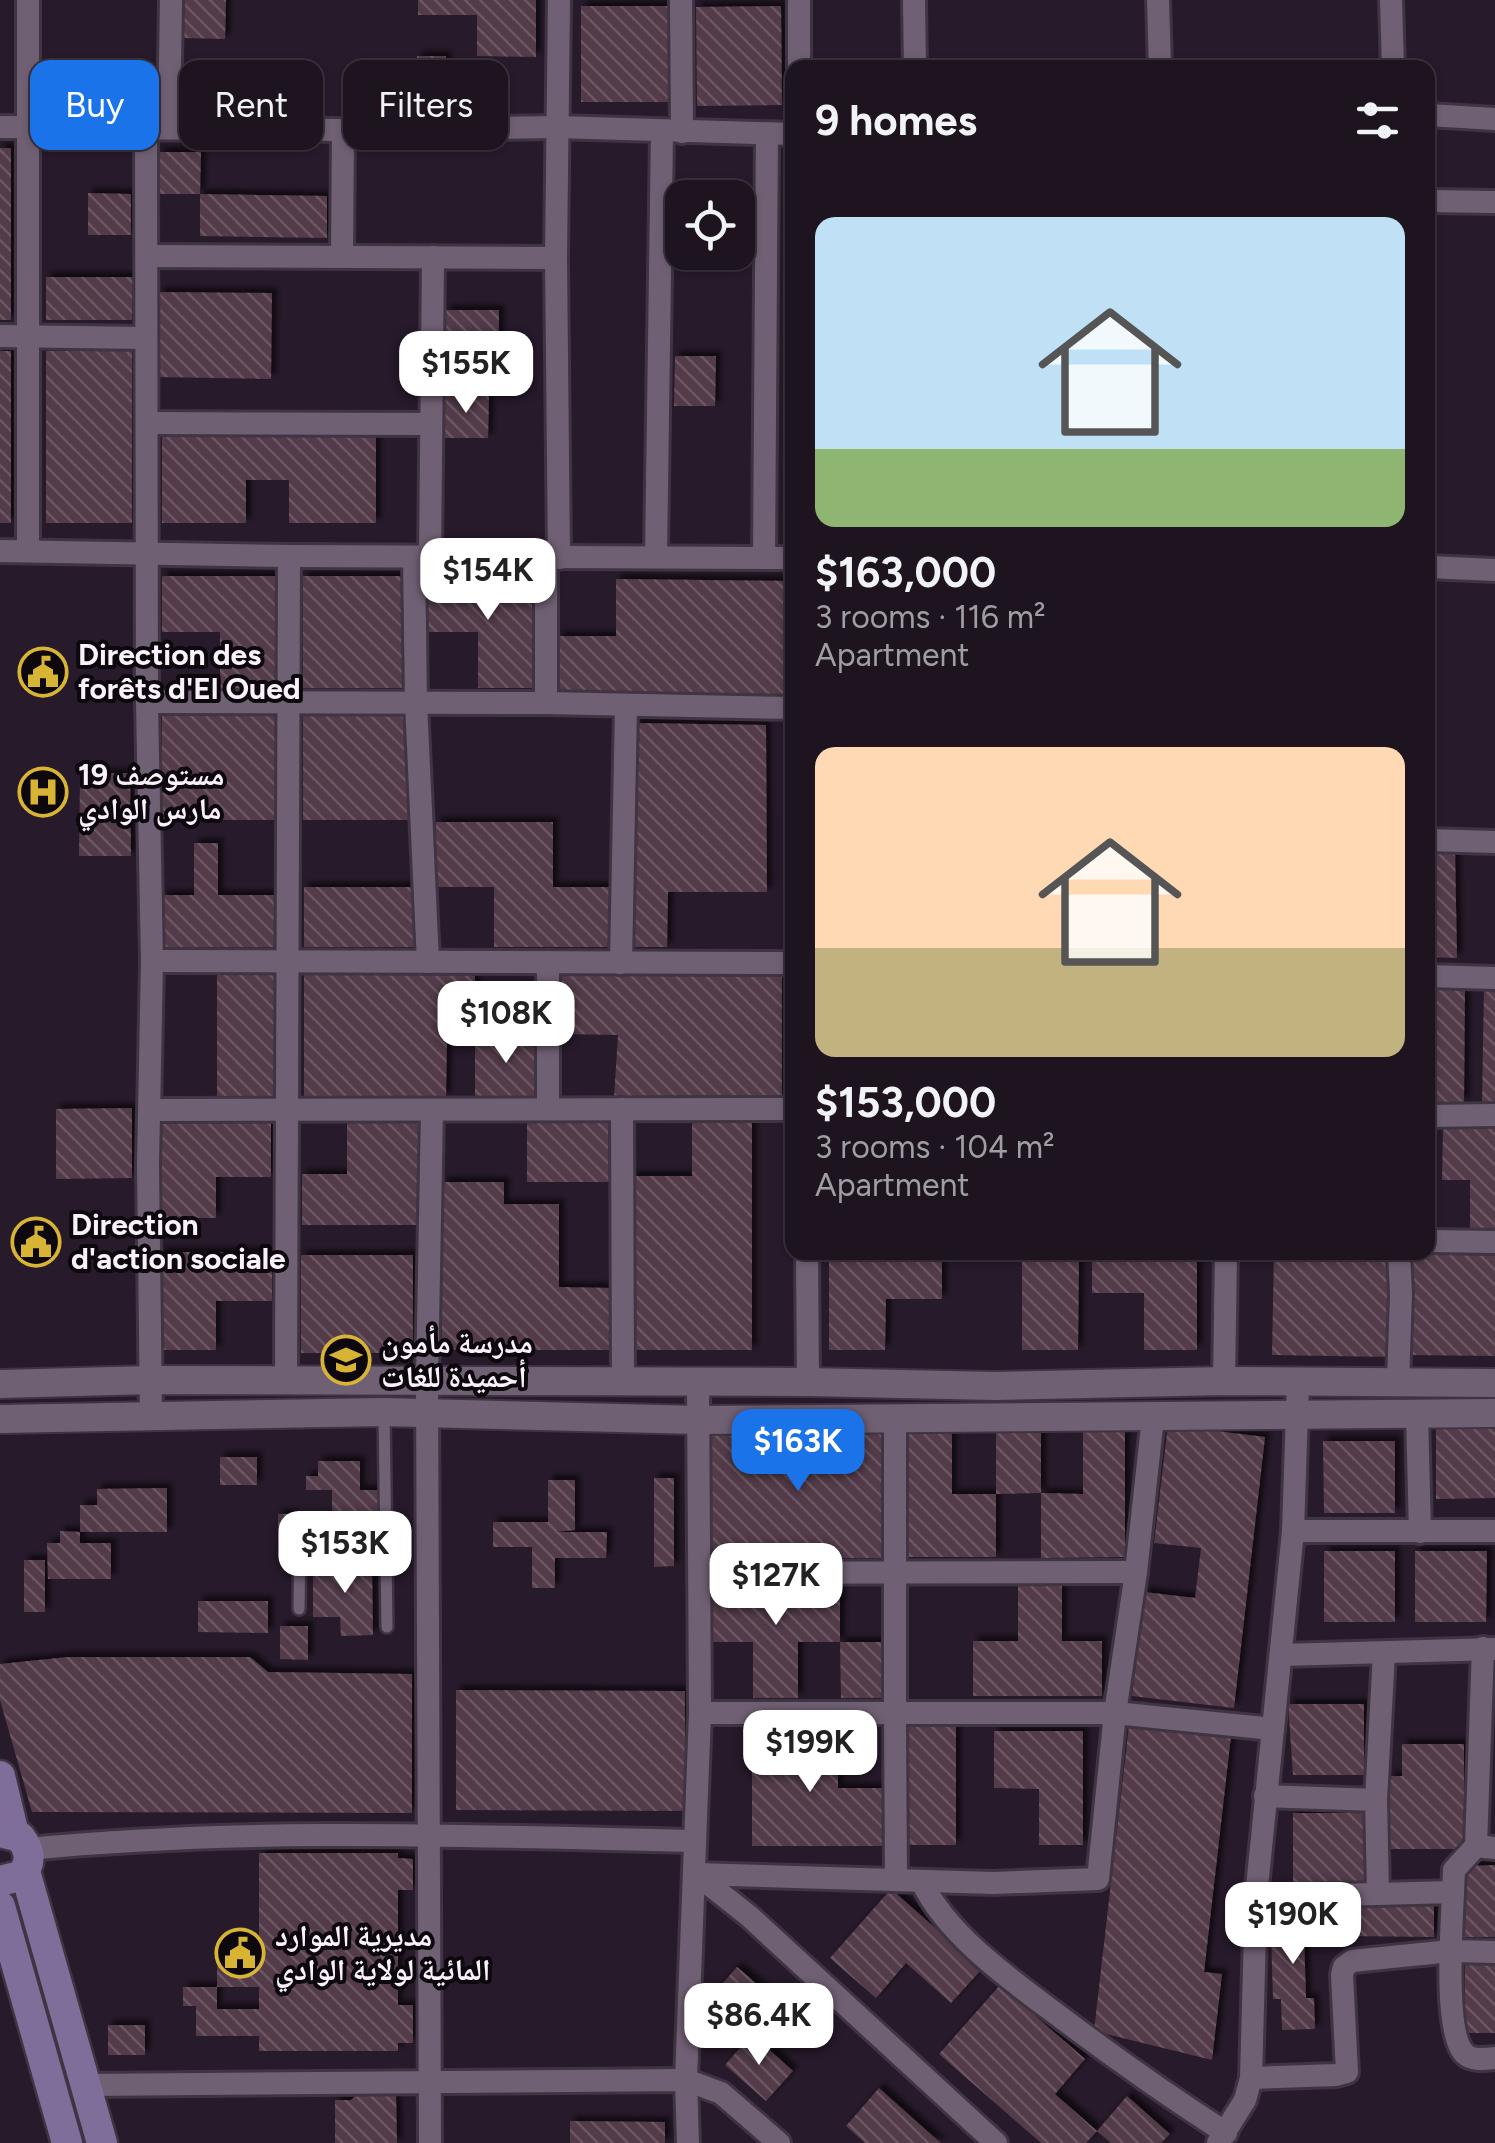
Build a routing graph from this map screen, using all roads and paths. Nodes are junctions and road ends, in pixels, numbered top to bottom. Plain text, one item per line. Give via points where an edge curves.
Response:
1 (28, 0) edge
2 (171, 0) edge
3 (559, 0) edge
4 (680, 0) edge
5 (799, 0) edge
6 (914, 0) edge
7 (1158, 0) edge
8 (1392, 0) edge
9 (798, 60) edge
10 (916, 60) edge
11 (1160, 60) edge
12 (1393, 60) edge
13 (159, 110) edge
14 (1435, 115) edge
15 (1495, 119) edge
16 (0, 126) edge
17 (26, 127) junction
18 (30, 127) edge
19 (557, 127) junction
20 (159, 128) edge
21 (508, 128) edge
22 (343, 130) joint
23 (672, 131) junction
24 (767, 134) junction
25 (785, 134) edge
26 (155, 150) edge
27 (1435, 201) edge
28 (1495, 202) edge
29 (147, 256) junction
30 (432, 257) junction
31 (342, 258) junction
32 (556, 258) junction
33 (0, 336) edge
34 (29, 336) junction
35 (146, 338) junction
36 (147, 423) junction
37 (432, 424) junction
38 (0, 551) edge
39 (28, 551) junction
40 (147, 553) junction
41 (288, 556) junction
42 (422, 557) junction
43 (764, 557) junction
44 (553, 558) junction
45 (656, 558) junction
46 (785, 558) edge
47 (1435, 568) edge
48 (1495, 570) edge
49 (147, 702) junction
50 (288, 702) junction
51 (416, 703) junction
52 (546, 703) junction
53 (626, 706) junction
54 (785, 708) edge
55 (1435, 840) edge
56 (1495, 842) edge
57 (152, 961) junction
58 (288, 962) junction
59 (428, 962) junction
60 (548, 962) junction
61 (621, 962) junction
62 (785, 963) edge
63 (1435, 976) edge
64 (1495, 978) edge
65 (548, 1109) junction
66 (622, 1109) junction
67 (785, 1109) edge
68 (150, 1110) junction
69 (288, 1110) junction
70 (432, 1110) junction
71 (1495, 1115) edge
72 (1435, 1116) edge
73 (1435, 1242) edge
74 (1495, 1242) edge
75 (806, 1260) edge
76 (1226, 1260) edge
77 (1400, 1260) edge
78 (151, 1380) junction
79 (286, 1380) junction
80 (427, 1380) junction
81 (808, 1382) junction
82 (1224, 1382) junction
83 (1398, 1382) junction
84 (623, 1383) junction
85 (1298, 1383) junction
86 (1495, 1383) edge
87 (0, 1384) edge
88 (698, 1384) junction
89 (384, 1412) junction
90 (427, 1412) junction
91 (1416, 1414) junction
92 (1495, 1414) edge
93 (151, 1415) junction
94 (1153, 1417) junction
95 (0, 1418) edge
96 (1298, 1418) junction
97 (894, 1419) junction
98 (699, 1420) junction
99 (1293, 1531) junction
100 (1495, 1531) edge
101 (1420, 1532) junction
102 (387, 1540) junction
103 (1136, 1572) junction
104 (700, 1573) junction
105 (896, 1574) junction
106 (299, 1609) dead end
107 (387, 1627) dead end
108 (1489, 1648) edge
109 (1384, 1652) junction
110 (1282, 1655) junction
111 (700, 1713) junction
112 (895, 1713) junction
113 (1116, 1713) junction
114 (1273, 1729) junction
115 (0, 1776) edge
116 (1265, 1796) junction
117 (1376, 1800) junction
118 (429, 1836) junction
119 (695, 1841) junction
120 (1486, 1847) edge
121 (13, 1854) edge
122 (696, 1874) junction
123 (896, 1878) junction
124 (922, 1882) junction
125 (1378, 1892) junction
126 (1453, 1892) junction
127 (1256, 1897) junction
128 (0, 1906) edge
129 (1451, 1952) junction
130 (1495, 1952) edge
131 (1495, 2058) edge
132 (1250, 2078) junction
133 (686, 2080) junction
134 (431, 2082) junction
135 (86, 2084) junction
136 (1222, 2138) edge
137 (67, 2143) edge
138 (102, 2143) edge
139 (430, 2143) edge
140 (688, 2143) edge
141 (778, 2143) edge
142 (996, 2143) edge

1 - 17 street
2 - 13 street
3 - 19 street
4 - 23 street
5 - 9 street
6 - 10 street
7 - 11 street
8 - 12 street
14 - 15 street
16 - 17 street
17 - 18 street
17 - 34 street
19 - 21 street
19 - 23 street
19 - 32 street
20 - 22 street
22 - 31 street
23 - 24 street
23 - 45 street
24 - 25 street
24 - 43 street
26 - 29 street
27 - 28 street
29 - 31 street
29 - 35 street
30 - 31 street
30 - 32 street
30 - 37 street
32 - 44 street
33 - 34 street
34 - 35 street
34 - 39 street
35 - 36 street
36 - 37 street
36 - 40 street
37 - 42 street
38 - 39 street
39 - 40 street
40 - 41 street
40 - 49 street
41 - 42 street
41 - 50 street
42 - 44 street
42 - 51 street
43 - 45 street
43 - 46 street
44 - 45 street
44 - 52 street
47 - 48 street
49 - 50 street
49 - 57 street
50 - 51 street
50 - 58 street
51 - 52 street
51 - 59 street
52 - 53 street
53 - 54 street
53 - 61 street
55 - 56 street
57 - 58 street
57 - 68 street
58 - 59 street
58 - 69 street
59 - 60 street
60 - 61 street
60 - 65 street
61 - 62 street
63 - 64 street
65 - 66 street
65 - 70 street
66 - 67 street
66 - 84 street
68 - 69 street
68 - 78 street
69 - 70 street
69 - 79 street
70 - 80 street
71 - 72 street
73 - 74 street
75 - 81 street
76 - 82 street
77 - 83 street
78 - 79 street
78 - 87 street
78 - 93 street
79 - 80 street
80 - 84 street
80 - 90 street
81 - 82 street
81 - 88 street
82 - 85 street
83 - 85 street
83 - 86 street
84 - 88 street
85 - 96 street
88 - 98 street
89 - 90 street
89 - 93 street
89 - 102 lane
90 - 98 street
90 - 118 street
91 - 92 street
91 - 96 street
91 - 101 street
93 - 95 street
94 - 96 street
94 - 97 street
94 - 103 street
96 - 99 street
97 - 98 street
97 - 105 street
98 - 104 street
99 - 101 street
99 - 110 street
100 - 101 street
102 - 106 lane via 300,1538
102 - 107 lane
103 - 105 street
103 - 113 street
104 - 105 street
104 - 111 street
105 - 112 street
108 - 109 street
108 - 120 street
109 - 110 street
109 - 117 street
110 - 114 street
111 - 112 street
111 - 119 street
112 - 113 street
112 - 123 street
113 - 114 street
113 - 124 street via 1098,1879
114 - 116 street
115 - 121 main road
116 - 117 street
116 - 127 street
117 - 125 street
118 - 119 street
118 - 121 street via 144,1838
118 - 134 street
119 - 122 street
120 - 126 street via 1454,1870
121 - 135 main road
122 - 123 street
122 - 133 street
122 - 142 street
123 - 124 street
124 - 136 street via 938,1911 1028,1992
125 - 126 street
125 - 127 street
126 - 129 street
127 - 132 street
128 - 137 main road
129 - 130 street
129 - 131 street via 1453,2032 1468,2056
129 - 132 street via 1357,1960 1344,1968 1347,2072
132 - 136 street
133 - 134 street
133 - 140 street
133 - 141 street via 720,2093
134 - 135 street
134 - 139 street
135 - 138 main road

